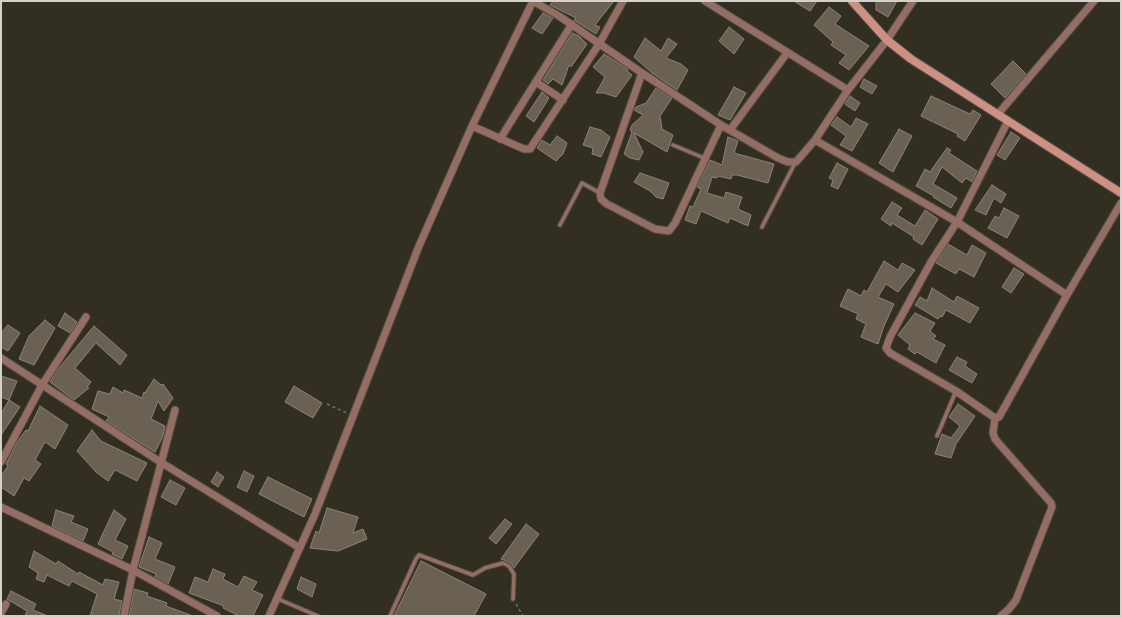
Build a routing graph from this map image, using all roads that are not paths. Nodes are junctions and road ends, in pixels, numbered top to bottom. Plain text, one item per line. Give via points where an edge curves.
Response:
1 (533, 1) edge
2 (623, 1) edge
3 (705, 1) edge
4 (852, 1) edge
5 (913, 1) edge
6 (1094, 1) edge
7 (572, 24) junction
8 (887, 40) junction
9 (599, 44) junction
10 (787, 53) junction
11 (642, 73) junction
12 (536, 82) junction
13 (848, 90) junction
14 (562, 100) junction
15 (998, 114) junction
16 (1008, 121) junction
17 (721, 124) junction
18 (472, 126) junction
19 (730, 130) junction
20 (500, 139) junction
21 (815, 140) junction
22 (673, 145) dead end
23 (704, 158) junction
24 (796, 162) junction
25 (600, 193) junction
26 (1121, 193) edge
27 (1121, 203) edge
28 (956, 222) junction
29 (560, 224) dead end
30 (762, 227) dead end
31 (1067, 294) junction
32 (86, 317) dead end
33 (1, 358) edge
34 (42, 385) junction
35 (956, 391) junction
36 (175, 410) dead end
37 (995, 418) junction
38 (937, 436) dead end
39 (1, 462) edge
40 (162, 463) junction
41 (1, 507) edge
42 (300, 548) junction
43 (133, 570) junction
44 (278, 599) junction
45 (513, 599) road end
46 (6, 604) dead end
47 (1, 613) edge
48 (124, 616) edge
49 (217, 616) edge
50 (269, 616) edge
51 (318, 616) edge
52 (390, 616) edge
53 (1001, 616) edge

1 - 7 street
1 - 18 street
2 - 9 street
3 - 10 street
4 - 8 street
5 - 8 street
6 - 15 street
7 - 9 street
7 - 12 street
8 - 13 street
8 - 15 street
9 - 11 street
9 - 14 street
10 - 13 street
10 - 19 street
11 - 17 street
11 - 25 street
12 - 14 street
12 - 20 street
13 - 21 street
14 - 20 street via 530,149 526,150
15 - 16 street
16 - 26 street
16 - 28 street
17 - 19 street
17 - 23 street
18 - 20 street
18 - 42 street via 419,246 354,417
19 - 24 street via 778,158
21 - 24 street
21 - 28 street
22 - 23 lane
23 - 25 street via 669,231 655,229 614,208 601,199
24 - 30 lane
25 - 29 lane via 582,183
27 - 31 street
28 - 31 street
28 - 35 street via 931,262 886,348 890,353
31 - 37 street via 1000,417
32 - 34 street
33 - 34 street
34 - 39 street
34 - 40 street
35 - 37 street
35 - 38 lane
36 - 40 street
37 - 53 street via 995,439 1052,503 1016,600
40 - 42 street
40 - 43 street
41 - 43 street
42 - 44 street
43 - 48 street
43 - 49 street
44 - 50 street
44 - 51 lane
45 - 52 lane via 514,574 509,566 503,563 485,568 473,575 419,555
46 - 47 street

